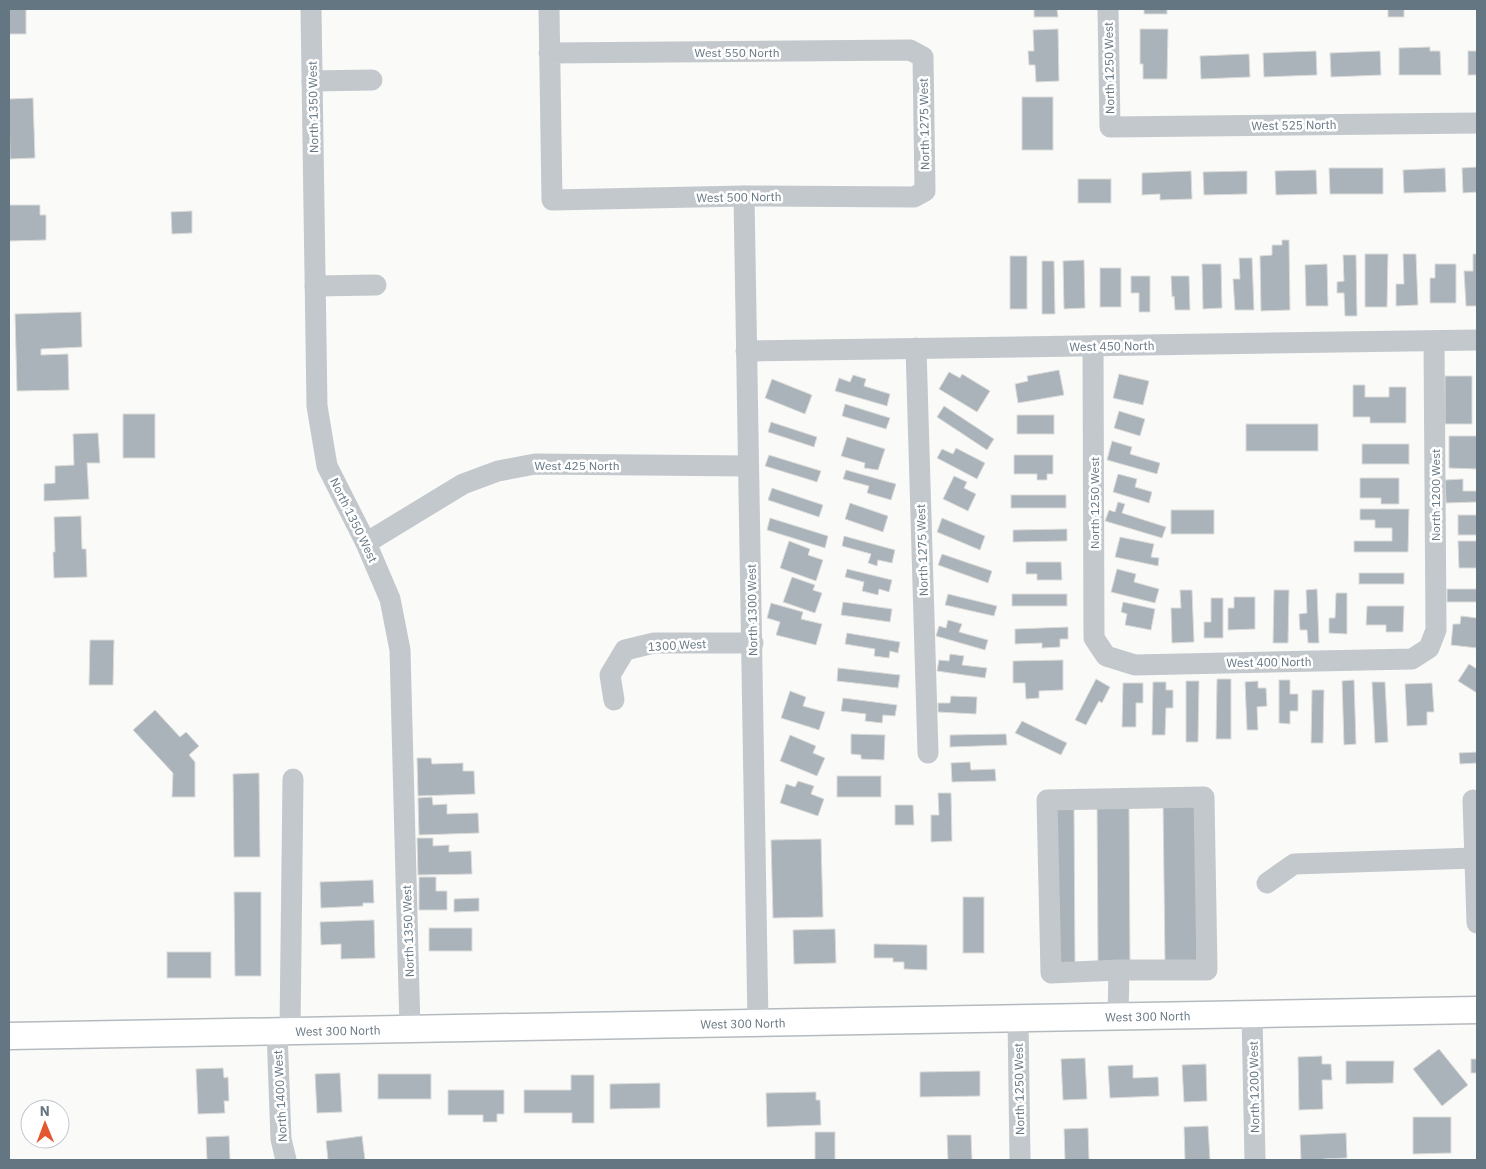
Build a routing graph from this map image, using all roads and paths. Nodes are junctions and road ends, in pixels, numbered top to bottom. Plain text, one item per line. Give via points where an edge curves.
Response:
1 (311, 9) edge
2 (549, 9) edge
3 (1108, 9) edge
4 (549, 53) junction
5 (923, 57) joint
6 (372, 80) dead end
7 (312, 81) junction
8 (1477, 123) edge
9 (1110, 127) joint
10 (925, 191) joint
11 (744, 196) junction
12 (376, 285) dead end
13 (315, 286) junction
14 (1477, 340) edge
15 (1434, 341) junction
16 (1093, 346) junction
17 (916, 348) junction
18 (746, 351) junction
19 (748, 466) junction
20 (366, 543) junction
21 (753, 643) junction
22 (1430, 648) joint
23 (1106, 656) joint
24 (614, 700) dead end
25 (928, 753) dead end
26 (293, 779) dead end
27 (1473, 800) dead end
28 (1475, 858) junction
29 (1267, 883) dead end
30 (1477, 923) edge
31 (1119, 970) junction
32 (1477, 1010) edge
33 (1252, 1014) junction
34 (1118, 1017) junction
35 (1018, 1018) junction
36 (758, 1023) junction
37 (410, 1029) junction
38 (284, 1031) junction
39 (9, 1036) edge
40 (286, 1160) edge
41 (1020, 1160) edge
42 (1255, 1160) edge

1 - 7 street, North 1350 West
2 - 4 street
3 - 9 street, North 1250 West
4 - 5 street, West 550 North via 910,50
4 - 11 street, West 500 North via 552,200
5 - 10 street, North 1275 West
6 - 7 street
7 - 13 street, North 1350 West
8 - 9 street, West 525 North
10 - 11 street, West 500 North via 914,197
11 - 18 street, North 1300 West
12 - 13 street
13 - 20 street, North 1350 West via 317,406 328,466
14 - 15 street, West 450 North
15 - 16 street, West 450 North
15 - 22 street, North 1200 West via 1436,630
16 - 17 street, West 450 North
16 - 23 street, North 1250 West via 1094,638
17 - 18 street, West 450 North
17 - 25 street, North 1275 West
18 - 19 street, North 1300 West
19 - 20 street, West 425 North via 535,464 507,469 463,484
19 - 21 street, North 1300 West
20 - 37 street, North 1350 West via 390,599 400,650
21 - 24 street, 1300 West via 654,643 625,650 610,676
21 - 36 street, North 1300 West
22 - 23 street, West 400 North via 1412,659 1392,660 1135,665
26 - 38 street, North 1400 West
27 - 28 street
28 - 29 street via 1294,864
28 - 30 street
31 - 31 street via 1207,970 1204,797 1047,800 1051,973
31 - 34 street
32 - 33 main road, West 300 North
33 - 34 main road, West 300 North
33 - 42 street, North 1200 West
34 - 35 main road, West 300 North
35 - 36 main road, West 300 North
35 - 41 street, North 1250 West
36 - 37 main road, West 300 North
37 - 38 main road, West 300 North
38 - 39 main road, West 300 North
38 - 40 street, North 1400 West via 281,1139

